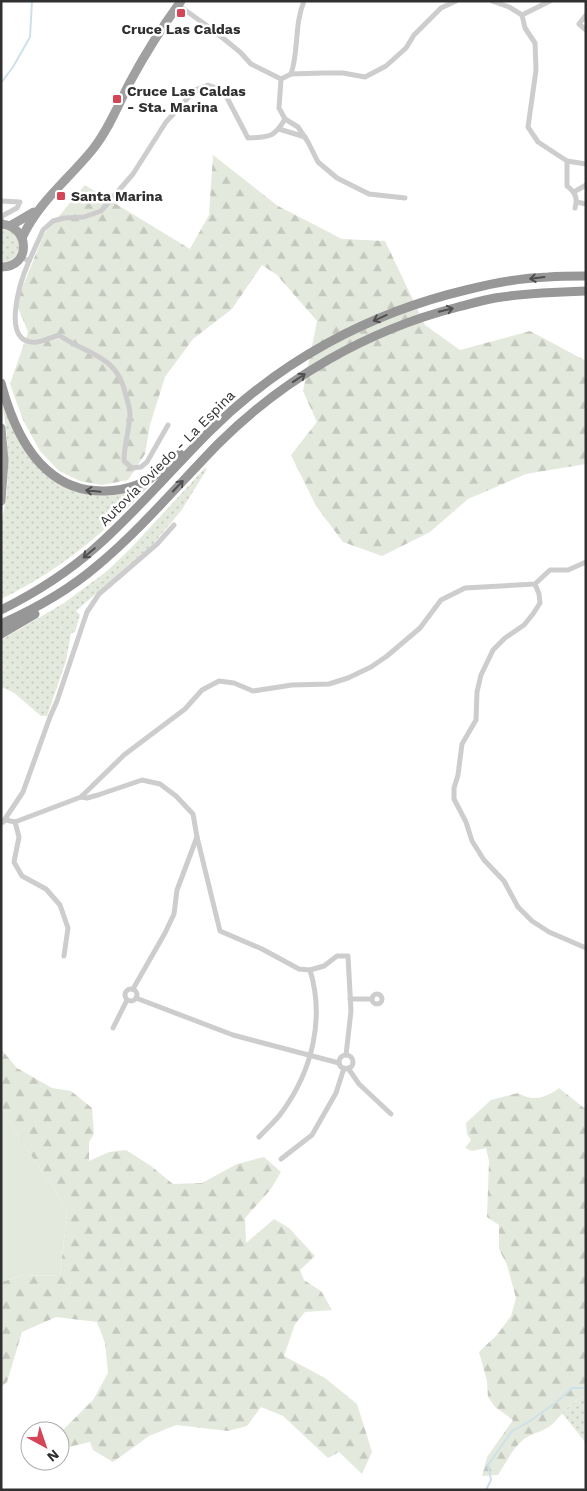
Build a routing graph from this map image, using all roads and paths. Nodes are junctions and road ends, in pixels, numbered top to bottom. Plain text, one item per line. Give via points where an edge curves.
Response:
1 (304, 1) edge
2 (456, 1) edge
3 (492, 1) edge
4 (550, 1) edge
5 (180, 3) edge
6 (522, 15) junction
7 (586, 15) edge
8 (586, 30) edge
9 (291, 74) junction
10 (280, 79) junction
11 (285, 119) junction
12 (279, 129) junction
13 (305, 137) junction
14 (567, 161) junction
15 (586, 164) edge
16 (586, 185) edge
17 (574, 192) junction
18 (404, 198) dead end
19 (1, 201) edge
20 (586, 204) edge
21 (39, 209) junction
22 (4, 224) edge
23 (22, 238) junction
24 (25, 259) junction
25 (2, 268) edge
26 (586, 276) edge
27 (586, 291) edge
28 (9, 310) dead end
29 (11, 331) dead end
30 (1, 383) edge
31 (235, 407) junction
32 (168, 425) dead end
33 (1, 428) edge
34 (1, 501) edge
35 (145, 521) junction
36 (174, 525) dead end
37 (586, 562) edge
38 (535, 584) junction
39 (1, 610) edge
40 (1, 624) edge
41 (1, 634) edge
42 (81, 797) junction
43 (2, 822) edge
44 (15, 822) junction
45 (197, 837) junction
46 (586, 948) edge
47 (64, 956) dead end
48 (310, 970) junction
49 (132, 989) junction
50 (136, 998) junction
51 (350, 999) junction
52 (372, 999) dead end
53 (127, 1000) junction
54 (113, 1028) dead end
55 (310, 1056) junction
56 (346, 1056) junction
57 (339, 1063) junction
58 (346, 1068) junction
59 (391, 1114) dead end
60 (259, 1137) dead end
61 (281, 1158) dead end

1 - 9 street
2 - 9 street via 441,8 386,66 364,77
3 - 6 street
4 - 6 street
5 - 10 street via 251,64
5 - 21 highway via 93,149
6 - 14 street via 534,44 536,70 528,126 538,142
7 - 8 street via 579,24
9 - 10 street
10 - 11 street via 279,108
11 - 12 street
11 - 13 street via 298,127
12 - 13 street
12 - 24 street via 270,137 248,138 223,90 203,86 195,90 166,122 134,174 101,211 84,218 53,221
13 - 18 street via 318,162 337,178 368,194
14 - 15 street
14 - 17 street via 567,186
16 - 17 street
17 - 20 street via 576,205
19 - 22 street via 20,202 17,208 2,216
21 - 22 highway via 26,218
21 - 23 highway
22 - 23 highway via 18,230
23 - 24 highway
24 - 25 highway
24 - 28 street
26 -> 31 highway, Autovía Oviedo - La Espina via 491,284 431,298 387,314 315,350
35 -> 27 highway, Autovía Oviedo - La Espina via 220,442 264,403 350,348 434,313 494,298
29 - 32 street via 14,337 25,341 38,342 59,335 112,365 124,382 130,414 124,461 132,468 147,462
31 -> 30 highway via 151,478 124,489 95,492 65,483 47,471 33,455 17,426
31 -> 39 highway, Autovía Oviedo - La Espina via 96,547 41,588
33 - 34 highway via 4,461
35 - 40 highway, Autovía Oviedo - La Espina via 98,566 39,606
35 - 41 highway via 128,542 78,586
36 - 43 street via 99,594 87,612 23,792
37 - 38 street via 568,570 550,570
38 - 42 street via 465,588 441,600 420,628 387,656 371,667 329,684 253,691 219,681 202,690 185,709 124,754
38 - 46 street via 540,603 524,625 494,650 481,675 476,720 462,744 454,799 472,841 504,881 518,907 549,932
42 - 44 street
42 - 45 street via 142,780 160,784 193,814
43 - 44 street
44 - 47 street via 19,837 14,862 22,876 46,889 60,905 68,928
45 - 48 street via 220,931 299,969
45 - 49 street via 177,890 174,914
48 - 51 street via 324,966 337,956 348,956
48 - 55 street via 315,985 316,1025
49 - 50 street
49 - 53 street via 126,991
50 - 53 street
50 - 55 street via 232,1035
51 - 52 street
51 - 56 street
53 - 54 street
55 - 57 street
55 - 60 street via 301,1082 282,1113
56 - 57 street
56 - 58 street via 352,1061
57 - 58 street
58 - 59 street
58 - 61 street via 312,1135

